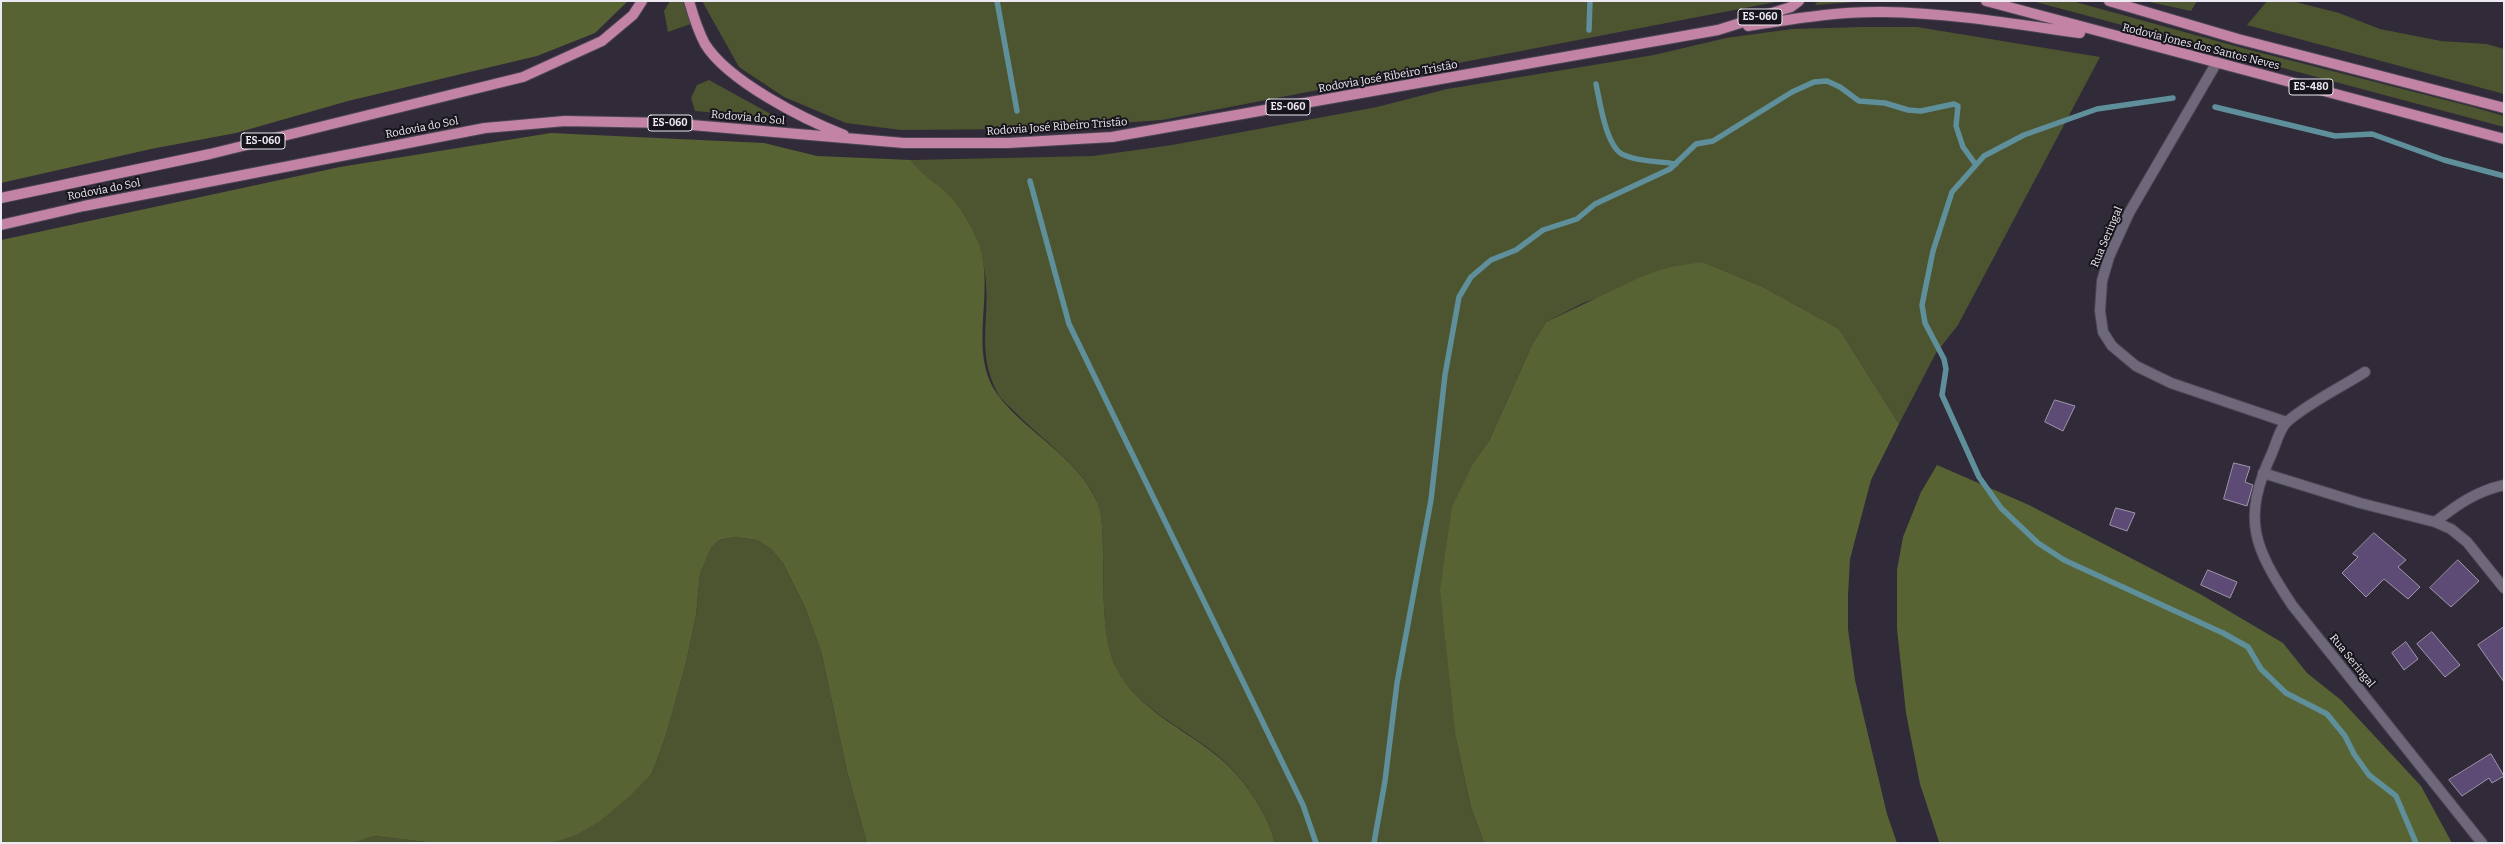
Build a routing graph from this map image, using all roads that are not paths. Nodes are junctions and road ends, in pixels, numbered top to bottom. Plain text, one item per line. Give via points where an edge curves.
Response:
1 (642, 1) edge
2 (689, 1) edge
3 (1799, 1) edge
4 (1986, 1) edge
5 (2109, 1) edge
6 (2126, 1) edge
7 (2139, 10) junction
8 (1718, 30) junction
9 (2117, 38) junction
10 (2217, 62) junction
11 (2504, 108) edge
12 (854, 139) junction
13 (2504, 139) edge
14 (1, 198) edge
15 (1, 225) edge
16 (2365, 372) dead end
17 (2286, 422) junction
18 (2263, 473) junction
19 (2504, 485) edge
20 (2435, 522) junction
21 (2504, 588) edge
22 (2482, 843) edge

1 - 14 main road, Rodovia do Sol / ES-060 via 633,15 602,41 523,77 210,154
2 - 12 main road via 706,44 725,68 812,123
3 - 8 main road, Rodovia José Ribeiro Tristão / ES-060 via 1791,7
4 - 9 main road, Rodovia Jones dos Santos Neves / ES-480
5 - 7 main road, Rodovia Jones dos Santos Neves / ES-480
6 - 7 main road
7 - 11 main road, Rodovia Jones dos Santos Neves / ES-480 via 2238,39
8 - 9 main road via 1836,13 1883,12 1952,16
8 - 12 main road, Rodovia José Ribeiro Tristão / ES-060 via 1112,137 1008,143 904,143
9 - 10 main road, Rodovia Jones dos Santos Neves / ES-480
10 - 13 main road, Rodovia Jones dos Santos Neves / ES-480
10 - 17 street, Rua Seringal via 2129,213 2109,257 2102,281 2100,311 2104,332 2112,346 2136,366 2171,383
12 - 15 main road, Rodovia do Sol / ES-060 via 668,123 565,121 501,127 84,206
16 - 17 street
17 - 18 street, Rua Seringal
18 - 20 street via 2360,503
18 - 22 street, Rua Seringal via 2256,498 2255,531 2259,549 2271,573 2292,605
19 - 20 street via 2479,492 2463,500
20 - 21 street via 2467,542

